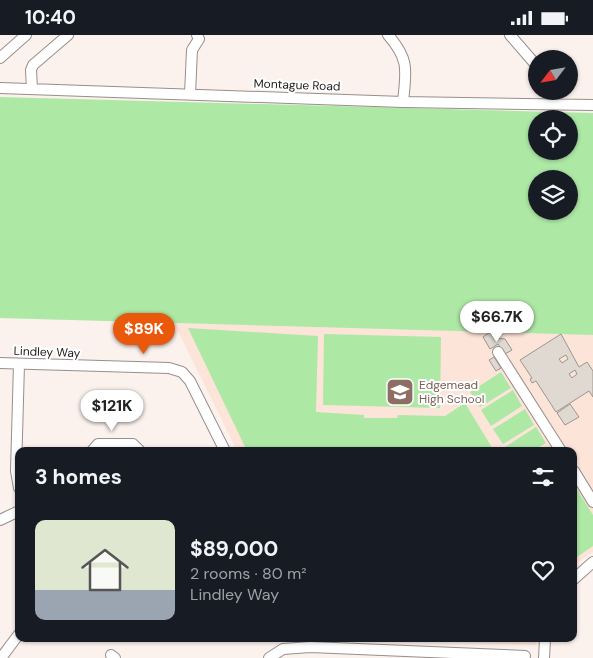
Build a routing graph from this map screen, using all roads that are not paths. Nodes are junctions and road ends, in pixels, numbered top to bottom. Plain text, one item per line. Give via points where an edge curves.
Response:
1 (26, 35) edge
2 (68, 35) edge
3 (388, 35) edge
4 (510, 35) edge
5 (200, 36) edge
6 (528, 56) edge
7 (0, 58) edge
8 (0, 88) edge
9 (32, 89) junction
10 (190, 94) junction
11 (554, 100) edge
12 (403, 102) junction
13 (554, 104) junction
14 (593, 105) edge
15 (498, 352) dead end
16 (0, 363) edge
17 (19, 364) junction
18 (17, 447) edge
19 (95, 447) edge
20 (136, 447) edge
21 (223, 447) edge
22 (558, 447) edge
23 (577, 476) edge
24 (593, 502) edge
25 (15, 513) edge
26 (0, 520) edge
27 (593, 562) edge
28 (577, 576) edge
29 (15, 639) edge
30 (546, 642) edge
31 (310, 643) edge
32 (409, 654) edge
33 (526, 656) dead end
34 (0, 658) edge
35 (269, 658) edge
36 (544, 658) edge

1 - 7 street
2 - 9 street via 33,65
3 - 12 street via 403,54
4 - 6 street
5 - 10 street via 191,55
8 - 9 street, Montague Road
9 - 10 street, Montague Road
10 - 12 street, Montague Road
11 - 13 street
12 - 13 street, Montague Road
13 - 14 street, Montague Road
15 - 22 street
16 - 17 street, Lindley Way
17 - 18 street
17 - 21 street, Lindley Way via 178,370 190,381
19 - 20 street via 133,444
23 - 24 street
25 - 26 street
27 - 28 street
29 - 34 street
30 - 36 street
31 - 32 street
31 - 35 street via 283,649
32 - 33 street

